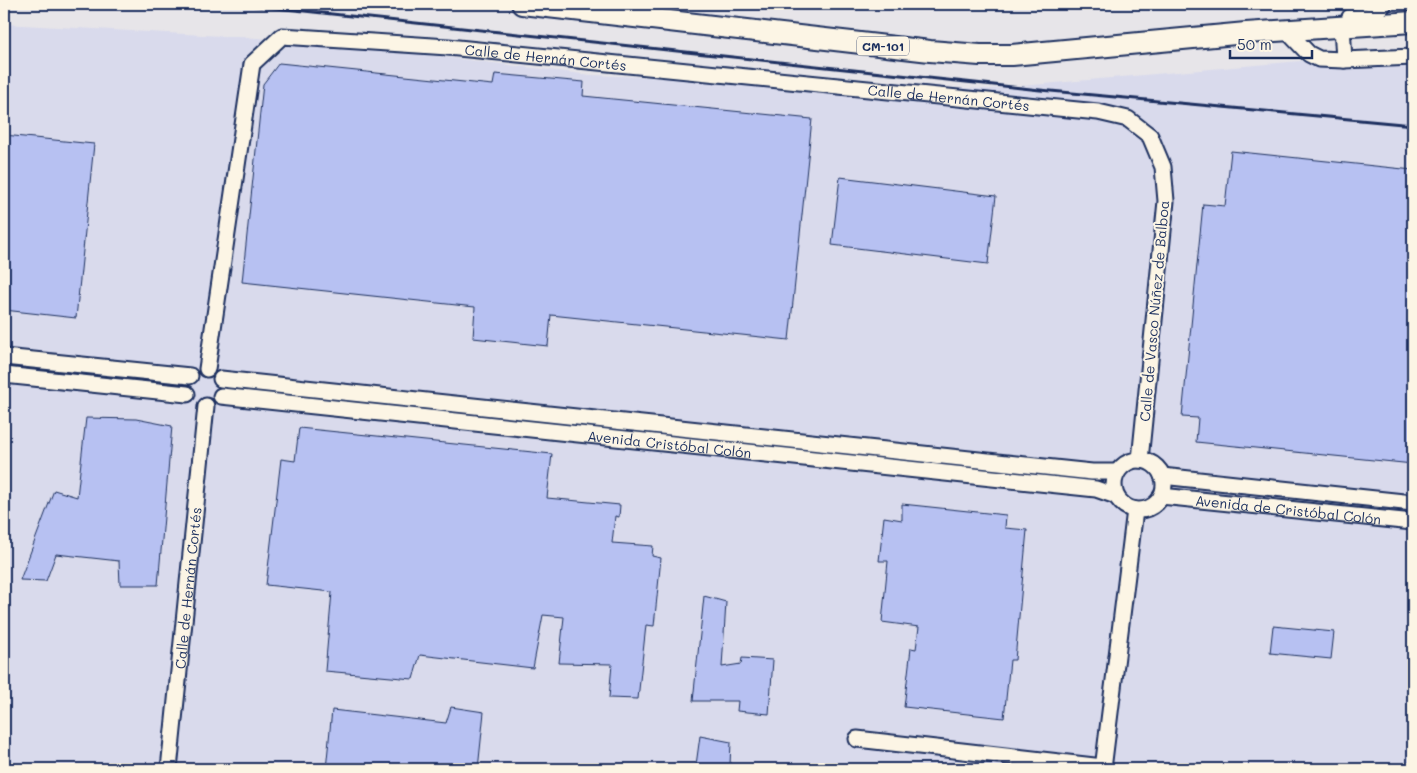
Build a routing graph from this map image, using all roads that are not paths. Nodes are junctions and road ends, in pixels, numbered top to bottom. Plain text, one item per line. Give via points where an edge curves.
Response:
1 (522, 4) edge
2 (1384, 4) edge
3 (1413, 22) edge
4 (1342, 26) junction
5 (1286, 30) junction
6 (1246, 33) junction
7 (1413, 56) edge
8 (1344, 60) junction
9 (1150, 136) joint
10 (4, 356) edge
11 (206, 369) junction
12 (4, 375) edge
13 (190, 376) junction
14 (221, 379) junction
15 (187, 394) junction
16 (221, 396) junction
17 (206, 406) junction
18 (1140, 460) junction
19 (1117, 472) junction
20 (1162, 476) junction
21 (1116, 496) junction
22 (1161, 496) junction
23 (1413, 503) edge
24 (1135, 510) junction
25 (1413, 522) edge
26 (857, 739) dead end
27 (1103, 768) edge
28 (169, 769) edge

1 - 6 main road, CM-101 via 980,55
2 - 6 street via 1366,16 1306,20
3 - 4 main road, CM-101
4 - 5 main road, CM-101
4 - 8 street
5 - 6 main road, CM-101
5 - 8 street via 1314,57
7 - 8 street
9 - 11 street, Calle de Hernán Cortés via 1128,119 1098,112 458,48 282,36 252,64
9 - 18 street, Calle de Vasco Núñez de Balboa via 1163,167 1166,201
10 - 13 street
11 - 13 street
11 - 14 street
12 - 15 street
13 - 15 street
14 - 16 street
14 - 19 street, Avenida Cristóbal Colón via 1082,471
15 - 17 street via 194,403
16 - 17 street
16 - 21 street, Avenida Cristóbal Colón via 1096,488
17 - 28 street, Calle de Hernán Cortés
18 - 19 street via 1127,463
18 - 20 street via 1154,464
19 - 21 street via 1114,480
20 - 22 street
20 - 23 street, Avenida de Cristóbal Colón
21 - 24 street
22 - 24 street via 1150,507
22 - 25 street, Avenida de Cristóbal Colón
24 - 27 street
26 - 27 street

